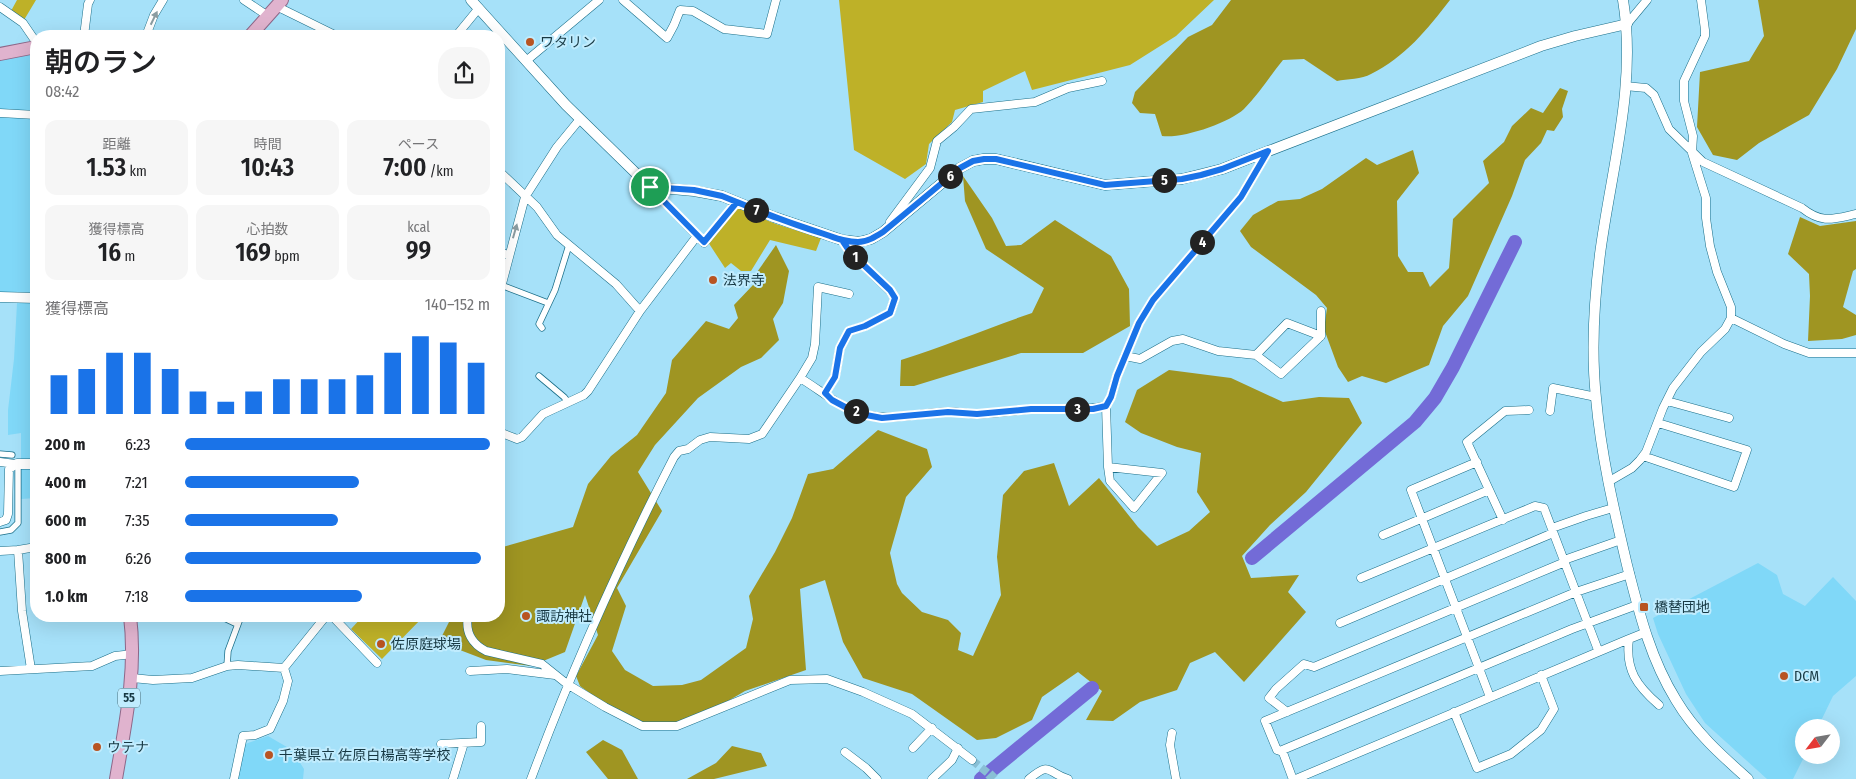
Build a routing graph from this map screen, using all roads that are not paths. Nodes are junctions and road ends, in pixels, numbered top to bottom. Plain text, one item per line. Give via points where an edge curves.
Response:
1 (90, 0) edge
2 (163, 0) edge
3 (244, 0) edge
4 (471, 0) edge
5 (599, 0) edge
6 (622, 0) edge
7 (776, 0) edge
8 (1623, 0) edge
9 (1646, 0) edge
10 (1701, 0) edge
11 (0, 7) edge
12 (275, 7) edge
13 (479, 8) junction
14 (1627, 24) junction
15 (85, 30) edge
16 (148, 30) edge
17 (255, 30) edge
18 (320, 30) edge
19 (461, 30) edge
20 (499, 30) edge
21 (30, 33) edge
22 (505, 37) edge
23 (30, 48) edge
24 (0, 54) edge
25 (526, 61) junction
26 (1102, 82) dead end
27 (1625, 86) junction
28 (0, 113) edge
29 (30, 115) edge
30 (580, 119) junction
31 (1268, 151) junction
32 (1692, 153) junction
33 (505, 176) edge
34 (650, 187) junction
35 (525, 197) junction
36 (737, 202) junction
37 (1856, 214) edge
38 (883, 232) junction
39 (697, 236) junction
40 (842, 240) junction
41 (569, 245) junction
42 (505, 254) edge
43 (509, 256) junction
44 (505, 270) edge
45 (505, 287) edge
46 (849, 294) dead end
47 (0, 297) edge
48 (30, 298) edge
49 (548, 303) junction
50 (640, 311) junction
51 (1321, 311) dead end
52 (1731, 318) junction
53 (542, 328) dead end
54 (1322, 336) junction
55 (1856, 353) edge
56 (1256, 355) junction
57 (1125, 356) junction
58 (539, 376) dead end
59 (800, 378) junction
60 (825, 393) junction
61 (1596, 397) junction
62 (1667, 401) junction
63 (568, 402) junction
64 (1106, 406) junction
65 (1529, 410) dead end
66 (1550, 411) dead end
67 (1729, 418) dead end
68 (1658, 423) junction
69 (505, 434) edge
70 (0, 454) edge
71 (1644, 456) junction
72 (0, 462) edge
73 (1477, 462) junction
74 (16, 463) junction
75 (30, 464) edge
76 (1108, 468) junction
77 (8, 476) junction
78 (1608, 482) junction
79 (1489, 490) junction
80 (1613, 508) junction
81 (1422, 518) junction
82 (1503, 520) junction
83 (0, 522) edge
84 (1553, 530) junction
85 (0, 532) edge
86 (1383, 535) dead end
87 (1621, 540) junction
88 (1433, 548) junction
89 (30, 549) edge
90 (18, 550) junction
91 (0, 551) edge
92 (1564, 561) junction
93 (1630, 574) junction
94 (1361, 578) dead end
95 (1445, 579) junction
96 (1576, 592) junction
97 (1637, 605) junction
98 (1457, 607) junction
99 (130, 622) edge
100 (234, 622) edge
101 (321, 622) edge
102 (338, 622) edge
103 (466, 622) edge
104 (1588, 622) junction
105 (1340, 623) dead end
106 (238, 624) joint
107 (1644, 633) junction
108 (1467, 637) junction
109 (1630, 639) junction
110 (1598, 650) junction
111 (133, 654) junction
112 (377, 663) dead end
113 (227, 666) junction
114 (284, 668) junction
115 (1479, 668) junction
116 (31, 669) junction
117 (0, 671) edge
118 (470, 671) dead end
119 (1541, 675) junction
120 (558, 676) junction
121 (132, 678) junction
122 (567, 684) junction
123 (1490, 697) junction
124 (1659, 705) dead end
125 (1287, 712) junction
126 (1454, 712) junction
127 (481, 726) dead end
128 (932, 728) junction
129 (1172, 733) dead end
130 (464, 743) junction
131 (441, 744) dead end
132 (913, 748) dead end
133 (958, 748) junction
134 (1282, 750) junction
135 (844, 752) dead end
136 (972, 760) tunnel mouth
137 (116, 779) edge
138 (234, 779) edge
139 (453, 779) edge
140 (531, 779) edge
141 (877, 779) edge
142 (932, 779) edge
143 (1029, 779) edge
144 (1068, 779) edge
145 (1176, 779) edge
146 (1295, 779) edge
147 (1748, 779) edge

1 - 15 street
16 -> 2 street
3 - 12 street
4 - 13 street
5 - 25 street
6 - 7 street via 666,38 680,10 693,10 724,29 767,34
8 - 14 street
9 - 14 street
10 - 32 street via 1704,36 1683,86 1693,136
11 - 21 street via 23,23
12 - 17 main road
12 - 18 street
13 - 19 street
13 - 20 street
14 - 27 street
14 - 31 street via 1541,46
22 - 25 street
23 - 24 main road
25 - 30 street
26 - 38 street via 1068,88 1035,102 971,109 937,141 930,168
27 - 32 street via 1646,88 1654,95 1669,129
27 - 61 street via 1595,306
28 - 29 street
30 - 34 street
30 - 35 street via 557,147
31 - 38 street via 1222,169 1182,179 1105,185 996,159 973,161 948,177
31 - 57 street via 1241,197 1153,300
32 - 37 street via 1703,162 1802,208 1816,218 1834,219
32 - 52 street via 1706,198 1710,246 1731,307
33 - 35 street
34 - 36 street via 694,190
34 - 39 street
35 - 41 street via 537,206 557,235
43 -> 35 street
36 - 39 street via 704,242
36 - 40 street
38 - 40 street via 860,242
39 - 50 street
40 - 60 street via 895,298 890,313 849,331 840,348 835,377
41 - 49 street
41 - 50 street via 616,284
42 - 43 street
43 - 44 street
45 - 49 street
46 - 59 street via 818,287 815,344 812,358
47 - 48 street
49 - 53 street via 539,324
50 - 63 street via 588,391
51 - 54 street
52 - 55 street via 1809,353
52 - 62 street via 1725,329 1691,364
54 - 56 street via 1287,323
54 - 56 street via 1281,374
56 - 57 street via 1218,351 1182,340 1172,341 1140,359
57 - 64 street
58 - 63 street
59 - 60 street
59 - 122 street via 762,434 749,439 710,437 679,451 674,457 634,534
60 - 64 street via 847,408 882,418
61 - 66 street via 1553,388
61 - 78 street
62 - 67 street
62 - 68 street
63 - 69 street via 543,414 522,438
64 - 76 street
65 - 73 street via 1505,411 1467,442
68 - 71 street
68 - 71 street via 1746,450 1734,486
70 - 74 street
71 - 78 street via 1632,468
72 - 74 street
72 - 77 street
73 - 79 street
73 - 81 street via 1411,490
74 - 75 street
74 - 77 street via 10,467
74 - 85 street via 18,523 11,530
76 - 76 street via 1153,472 1162,474 1134,508 1110,481
77 - 83 street via 8,514 6,520
78 - 80 street
79 - 81 street
79 - 82 street
80 - 84 street
80 - 87 street
81 - 86 street
81 - 88 street
82 - 84 street via 1535,506 1544,508
82 - 88 street
84 - 92 street
84 - 95 street
87 - 92 street
87 - 93 street
88 - 94 street
88 - 95 street
89 - 90 street
90 - 91 street
90 - 116 street via 22,611
92 - 96 street
92 - 98 street
93 - 96 street
93 - 97 street
95 - 98 street
95 - 105 street
96 - 104 street
96 - 108 street
97 - 104 street
97 - 107 street
98 - 108 street
98 - 125 street via 1314,667 1304,664 1269,698
99 - 111 main road, 55
100 - 106 street
101 - 114 street
102 - 112 street
103 - 120 street via 469,635 486,651 542,664
104 - 110 street
104 - 115 street
106 - 113 street via 228,651
107 - 109 street
107 - 147 street via 1666,683 1691,723 1720,755
108 - 115 street
108 - 125 street
109 - 110 street
109 - 124 street via 1628,648 1633,676 1643,691
110 - 119 street
111 - 116 street via 115,656 92,666
111 - 121 main road, 55
113 - 114 street
113 - 121 street via 192,678
114 - 138 street via 288,681 283,701 270,729 255,736 243,736
115 - 123 street
115 - 134 street
116 - 117 street
118 - 120 street via 507,669
119 - 123 street
119 - 126 street via 1554,709 1541,730 1511,754 1476,767
120 - 122 street
121 - 137 main road, 55
122 - 128 street via 642,726 677,726 790,680 827,679 912,714
122 - 140 street
123 - 126 street
125 - 134 street via 1265,721 1277,750
126 - 146 street
127 - 130 street via 481,742
128 - 132 street
128 - 133 street
129 - 145 street via 1170,745
130 - 131 street
130 - 139 street
133 - 136 street
133 - 142 street via 952,760
134 - 146 street
135 - 141 street
143 - 144 street via 1047,768

